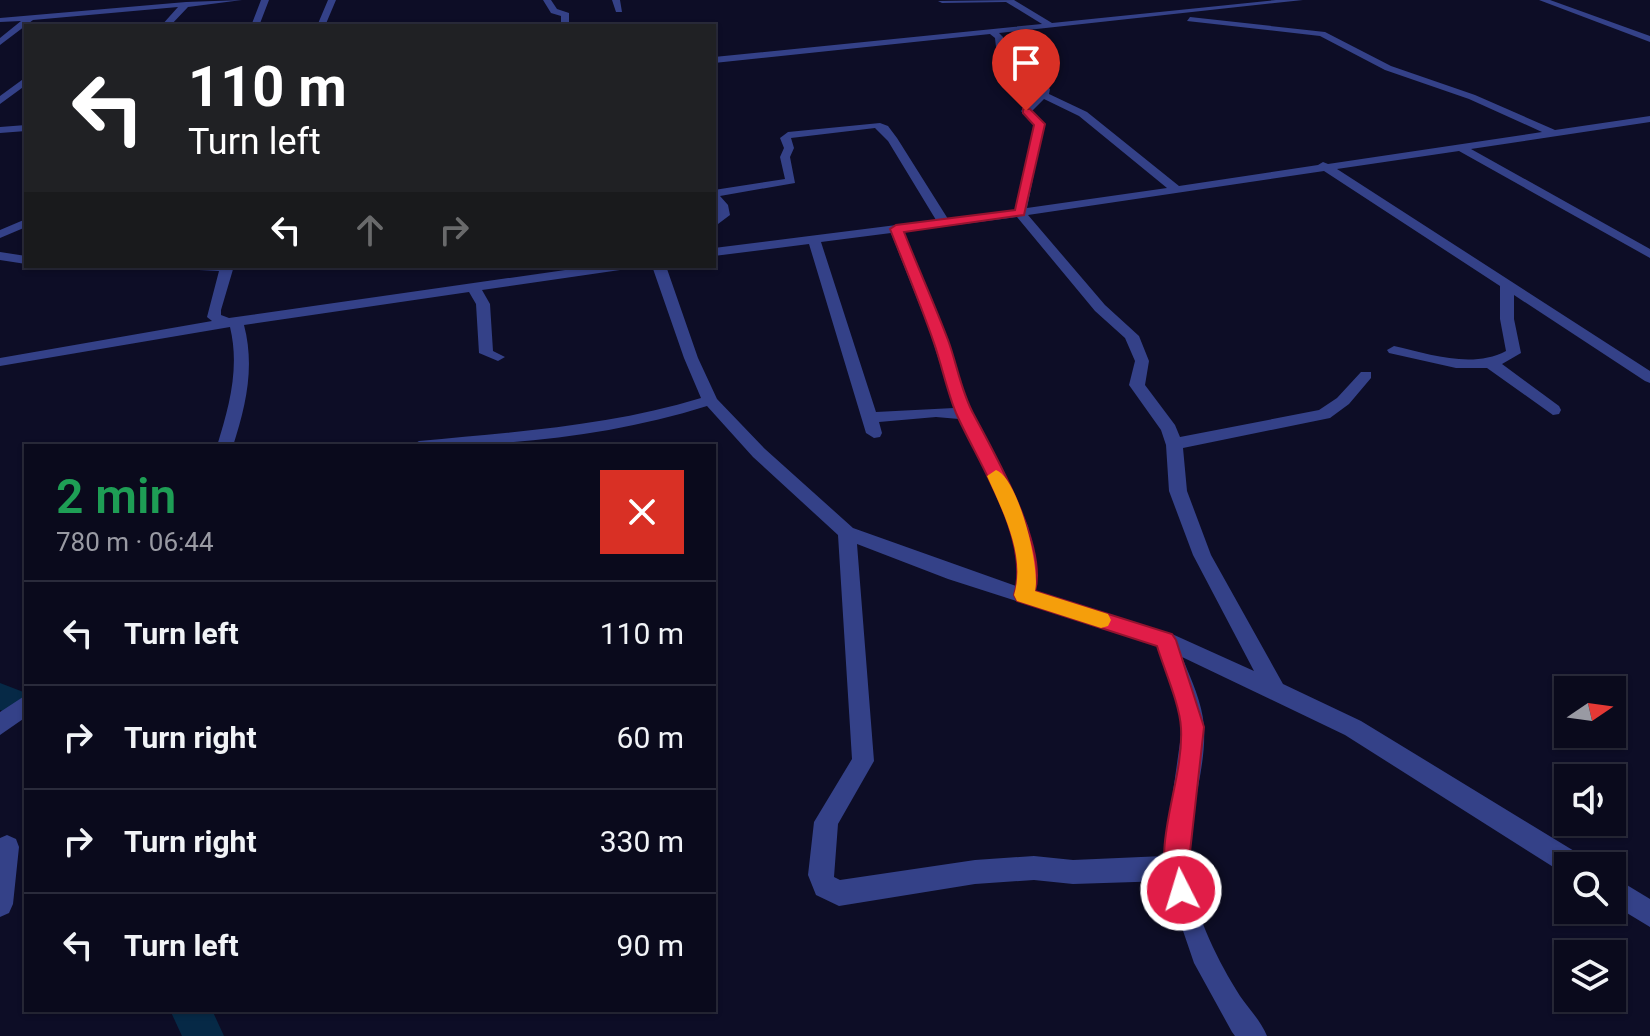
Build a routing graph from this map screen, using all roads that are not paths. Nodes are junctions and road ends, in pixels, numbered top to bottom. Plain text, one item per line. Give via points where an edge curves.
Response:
1 (238, 0) edge
2 (265, 0) edge
3 (332, 0) edge
4 (547, 0) edge
5 (616, 0) edge
6 (931, 0) edge
7 (1008, 0) edge
8 (1299, 0) edge
9 (1543, 0) edge
10 (946, 1) edge
11 (1271, 3) edge
12 (37, 4) dead end
13 (186, 4) junction
14 (1166, 5) dead end
15 (619, 10) dead end
16 (1182, 13) junction
17 (1286, 14) dead end
18 (1156, 16) junction
19 (27, 17) junction
20 (0, 20) edge
21 (1299, 21) dead end
22 (167, 24) edge
23 (256, 24) edge
24 (322, 24) edge
25 (564, 24) edge
26 (1053, 27) junction
27 (992, 32) junction
28 (1322, 34) junction
29 (1650, 39) edge
30 (0, 42) edge
31 (716, 60) edge
32 (24, 82) edge
33 (1045, 96) junction
34 (0, 101) edge
35 (1650, 119) edge
36 (24, 128) edge
37 (0, 130) edge
38 (1553, 133) junction
39 (1458, 146) junction
40 (1323, 165) junction
41 (1175, 188) junction
42 (716, 194) edge
43 (716, 197) edge
44 (1020, 213) junction
45 (716, 221) edge
46 (943, 221) junction
47 (24, 224) edge
48 (896, 229) junction
49 (0, 234) edge
50 (814, 239) junction
51 (716, 252) edge
52 (1650, 254) edge
53 (0, 256) edge
54 (24, 260) edge
55 (227, 268) edge
56 (607, 268) edge
57 (660, 268) edge
58 (1507, 286) junction
59 (474, 288) junction
60 (231, 323) junction
61 (1394, 350) dead end
62 (498, 357) dead end
63 (0, 362) edge
64 (1492, 364) junction
65 (1366, 375) dead end
66 (1650, 378) edge
67 (710, 400) junction
68 (1553, 410) dead end
69 (965, 414) junction
70 (226, 444) edge
71 (440, 444) edge
72 (1174, 445) junction
73 (847, 533) junction
74 (1024, 595) junction
75 (1165, 640) junction
76 (1275, 690) junction
77 (24, 706) edge
78 (0, 725) edge
79 (7, 847) dead end
80 (1554, 853) edge
81 (1176, 868) junction
82 (1626, 898) edge
83 (0, 904) edge
84 (1650, 914) edge
85 (1251, 1036) edge

1 - 13 street
2 - 23 street
3 - 24 street
4 - 25 street via 554,11 566,15
5 - 15 street
6 - 10 street
7 - 10 street
7 - 26 street
8 - 11 street
9 - 29 street
11 - 16 street
11 - 17 street
12 - 19 street
13 - 19 street
13 - 22 street
14 - 16 street
16 - 18 street
18 - 26 street
18 - 28 street
19 - 20 street
19 - 30 street
21 - 28 street
26 - 27 street
27 - 31 street
27 - 33 street via 1007,55 1046,88
28 - 38 street via 1388,68
32 - 34 street
33 - 41 street via 1083,114
33 - 44 street via 1026,111 1039,124
35 - 38 street
36 - 37 street
38 - 39 street
39 - 40 street
39 - 52 street
40 - 41 street
40 - 58 street
41 - 44 street
42 - 46 street via 791,181 785,157 788,135 876,125 893,140
43 - 45 street via 724,215
44 - 46 street
44 - 72 street via 1100,308 1132,336 1142,361 1137,385 1169,429
46 - 48 street
47 - 49 street
48 - 50 street
48 - 69 street
50 - 51 street
50 - 69 street via 871,425 936,412
53 - 54 street
55 - 60 street via 214,317
56 - 59 street
57 - 67 street
58 - 64 street via 1514,353
58 - 66 street
59 - 60 street
59 - 62 street via 483,304 486,353
60 - 63 street
60 - 70 street via 243,349 243,381
61 - 64 street
64 - 68 street
65 - 72 street via 1324,414
67 - 71 street via 555,433
67 - 73 street via 750,445
69 - 74 street via 1026,555
72 - 76 street via 1178,491 1202,555
73 - 74 street
73 - 81 street via 863,761 826,822 821,875 825,886 839,893 975,872
74 - 75 street
75 - 76 street
75 - 81 street via 1193,727
76 - 80 street via 1353,728
77 - 78 street
79 - 83 street
81 - 85 street via 1190,919 1216,979
82 - 84 street

